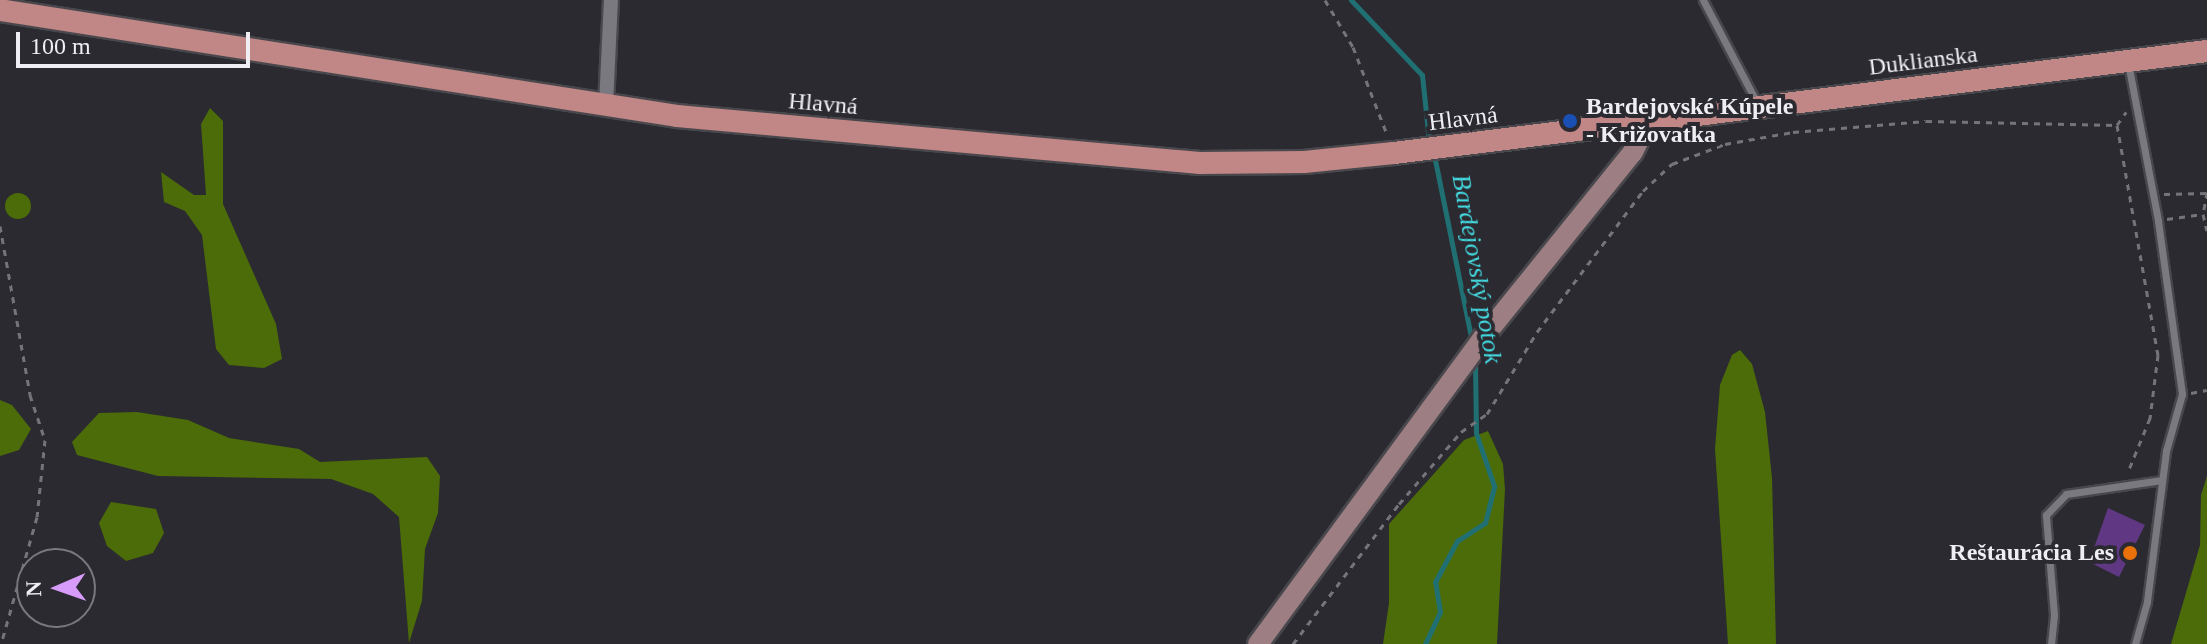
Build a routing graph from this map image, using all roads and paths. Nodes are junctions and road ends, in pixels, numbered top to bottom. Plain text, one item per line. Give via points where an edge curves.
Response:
1 (611, 0) edge
2 (1325, 0) edge
3 (1703, 0) edge
4 (0, 10) edge
5 (2207, 51) edge
6 (2127, 60) junction
7 (2136, 99) junction
8 (606, 105) junction
9 (1759, 108) junction
10 (1647, 123) junction
11 (2117, 125) junction
12 (1394, 153) junction
13 (2207, 193) edge
14 (2169, 194) dead end
15 (2139, 195) dead end
16 (2132, 196) junction
17 (2203, 214) junction
18 (2158, 221) junction
19 (0, 226) edge
20 (2207, 231) edge
21 (2162, 480) junction
22 (2123, 482) junction
23 (1, 644) edge
24 (1258, 644) edge
25 (1293, 644) edge
26 (2051, 644) edge
27 (2135, 644) edge

1 - 8 street
2 - 12 path via 1353,47
3 - 9 lane
4 - 8 main road, Hlavná
5 - 6 main road, Duklianska
6 - 7 lane
6 - 9 main road, Duklianska
7 - 11 path
7 - 18 lane
8 - 12 main road, Hlavná via 737,123 1200,163
9 - 10 main road, Duklianska
10 - 12 main road, Hlavná
10 - 24 street via 1633,152 1482,339
11 - 16 path
11 - 25 path via 1926,121 1776,134 1686,157 1643,191 1537,332 1483,419 1468,427 1399,504
13 - 14 path
13 - 17 path
15 - 16 path
16 - 22 path via 2158,365 2150,418
17 - 18 path
17 - 20 path
18 - 21 lane via 2182,394
19 - 23 path via 30,395 45,440 37,517
21 - 22 lane
21 - 27 lane via 2147,602
22 - 26 lane via 2066,494 2046,515 2054,615

